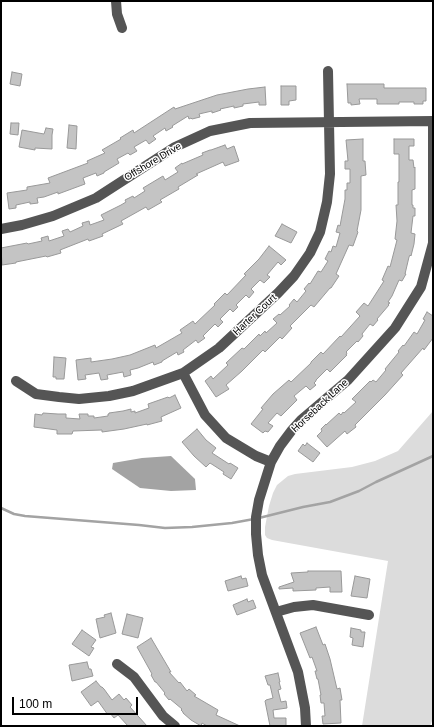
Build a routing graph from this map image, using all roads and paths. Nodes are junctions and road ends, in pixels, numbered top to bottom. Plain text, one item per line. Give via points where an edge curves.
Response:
1 (116, 1) edge
2 (122, 28) dead end
3 (328, 71) dead end
4 (433, 121) edge
5 (329, 122) junction
6 (1, 229) edge
7 (183, 374) junction
8 (16, 381) dead end
9 (271, 462) junction
10 (276, 612) junction
11 (369, 615) dead end
12 (117, 664) dead end
13 (175, 726) edge
14 (306, 726) edge

1 - 2 street
3 - 5 street, Harter Court
4 - 5 street, Offshore Drive
4 - 9 street, Horseback Lane via 433,243 421,287 395,328 348,380 301,420
5 - 6 street, Offshore Drive via 250,123 210,131 175,147 96,198 53,216
5 - 7 street, Harter Court via 330,174 327,202 320,232 310,253 278,293 219,348
7 - 8 street, Harter Court via 132,391 79,399 36,394
7 - 9 street via 205,414 226,438
9 - 10 street, Horseback Lane via 259,500 256,534 262,575
10 - 11 street via 313,605
10 - 14 street, Horseback Lane via 298,672
12 - 13 street via 134,677 163,716

